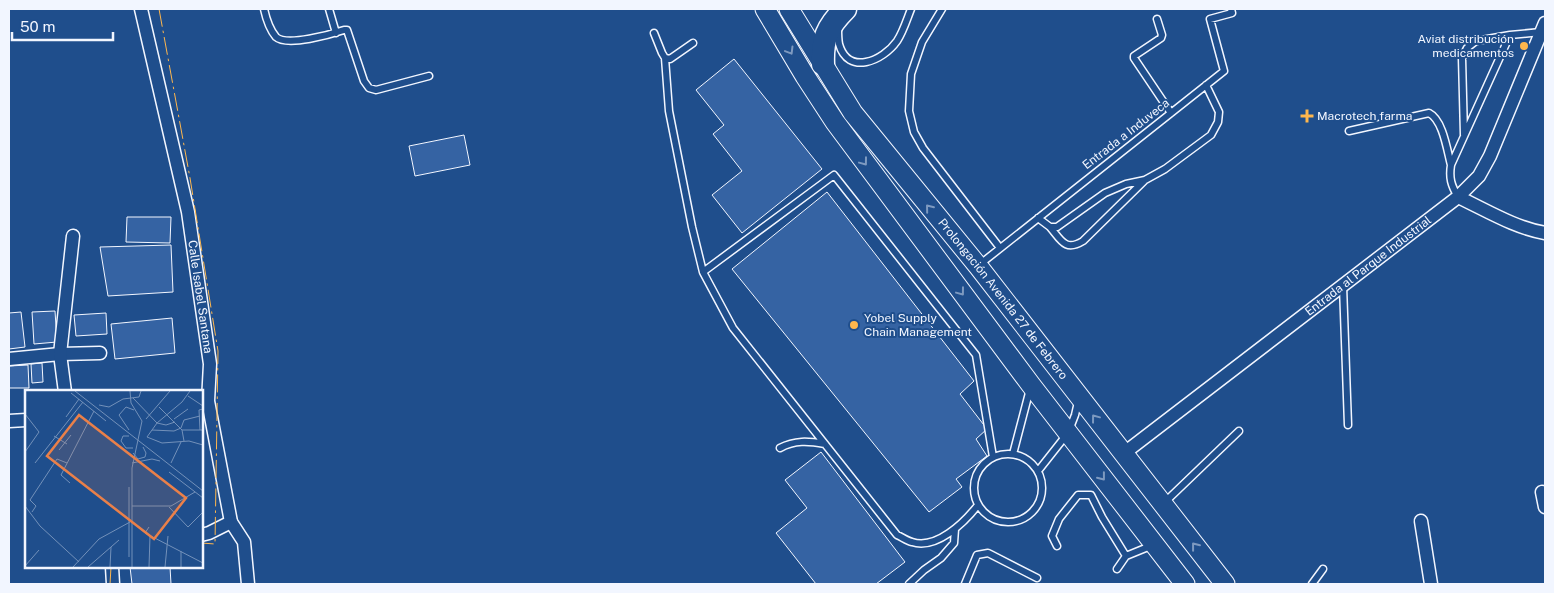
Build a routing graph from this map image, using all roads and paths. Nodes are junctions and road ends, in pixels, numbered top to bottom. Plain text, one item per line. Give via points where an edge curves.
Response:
1 (141, 9) edge
2 (264, 9) edge
3 (329, 9) edge
4 (765, 9) edge
5 (789, 9) edge
6 (911, 9) edge
7 (942, 9) edge
8 (1231, 9) edge
9 (843, 10) edge
10 (1157, 19) dead end
11 (1544, 28) edge
12 (336, 33) junction
13 (654, 33) dead end
14 (1510, 35) junction
15 (693, 43) dead end
16 (665, 58) junction
17 (822, 64) junction
18 (429, 76) dead end
19 (1206, 85) junction
20 (1171, 113) junction
21 (1349, 131) dead end
22 (1464, 136) junction
23 (1451, 165) junction
24 (1145, 180) junction
25 (1458, 196) junction
26 (1038, 218) junction
27 (1050, 227) junction
28 (1545, 233) edge
29 (73, 236) dead end
30 (956, 241) junction
31 (1000, 248) junction
32 (936, 258) junction
33 (978, 266) junction
34 (703, 272) junction
35 (1343, 285) junction
36 (100, 353) dead end
37 (60, 354) junction
38 (9, 359) edge
39 (1031, 385) junction
40 (65, 390) edge
41 (1079, 396) junction
42 (9, 420) edge
43 (25, 420) edge
44 (1348, 425) dead end
45 (1239, 430) dead end
46 (1068, 433) junction
47 (825, 444) junction
48 (780, 448) dead end
49 (1013, 454) junction
50 (1123, 454) junction
51 (993, 457) junction
52 (1038, 471) junction
53 (1542, 492) dead end
54 (1163, 504) junction
55 (978, 505) junction
56 (1545, 507) edge
57 (1421, 520) dead end
58 (231, 522) junction
59 (955, 529) junction
60 (202, 535) edge
61 (1154, 545) junction
62 (1057, 546) dead end
63 (1126, 556) junction
64 (112, 568) edge
65 (1117, 568) dead end
66 (1323, 569) dead end
67 (1036, 578) dead end
68 (113, 584) edge
69 (248, 584) edge
70 (909, 584) edge
71 (965, 584) edge
72 (1185, 584) edge
73 (1225, 584) edge
74 (1312, 584) edge
75 (1431, 584) edge

1 - 58 street, Calle Isabel Santana via 188,212 210,364 208,401
2 - 12 lane via 279,39 295,41
3 - 12 lane
4 -> 32 main road, Prolongación Avenida 27 de Febrero via 835,122
5 - 17 main road, Prolongación Avenida 27 de Febrero
6 - 9 lane via 897,42 884,55 870,62 856,63 846,56 839,43 838,28
7 - 31 lane via 922,42 911,74 909,111 914,132
8 - 19 lane, Entrada a Induveca via 1232,13 1210,19 1224,71
9 - 17 highway via 826,34
10 - 20 lane via 1161,38 1134,56
11 - 14 lane
11 - 25 street, Entrada al Parque Industrial via 1490,156 1479,176
12 - 18 lane via 347,30 369,88 376,90
13 - 16 lane
14 - 22 lane
14 - 22 lane via 1476,41 1464,52
15 - 16 lane via 670,59
16 - 34 lane via 669,111
30 -> 17 main road, Prolongación Avenida 27 de Febrero via 853,113
19 - 20 lane, Entrada a Induveca
19 - 24 lane via 1219,112 1211,135
20 - 26 lane, Entrada a Induveca
21 - 23 lane via 1430,113 1440,123
22 - 23 lane
23 - 25 lane via 1451,185
24 - 27 lane via 1105,193 1057,226
24 - 27 lane via 1076,246 1065,244
25 - 28 street via 1497,216
25 - 35 street, Entrada al Parque Industrial
26 - 27 lane
26 - 31 lane, Entrada a Induveca
29 - 37 street
30 - 32 main road
30 - 33 main road, Prolongación Avenida 27 de Febrero
31 - 33 lane, Entrada a Induveca
32 -> 39 main road, Prolongación Avenida 27 de Febrero
33 - 41 main road, Prolongación Avenida 27 de Febrero
34 - 47 lane via 732,328
34 - 51 lane via 834,175 976,355
35 - 44 lane
35 - 50 street, Entrada al Parque Industrial
36 - 37 street
37 - 38 street
37 - 40 street
39 - 46 main road, Prolongación Avenida 27 de Febrero
39 - 49 lane
41 - 46 lane via 1076,415
50 -> 41 main road, Prolongación Avenida 27 de Febrero
42 - 43 street
45 - 54 lane
46 - 52 lane
46 -> 61 main road, Prolongación Avenida 27 de Febrero
47 - 48 lane via 806,441
47 - 59 lane via 897,535 912,543 929,543
49 - 51 lane
49 - 52 lane via 1027,459
50 - 54 main road, Prolongación Avenida 27 de Febrero
51 - 55 lane via 977,473 974,495
52 - 55 lane via 1042,480 1040,502 1022,519 998,521 986,515
53 - 56 street
73 -> 54 main road, Prolongación Avenida 27 de Febrero
55 - 59 lane
57 - 75 street
58 - 60 street
58 - 69 street, Calle Isabel Santana via 244,542
59 - 70 lane via 954,543
61 - 63 lane
61 - 72 main road, Prolongación Avenida 27 de Febrero
62 - 63 lane via 1052,536 1059,519 1078,494 1091,495
63 - 65 lane
64 - 68 street
66 - 74 lane
67 - 71 lane via 988,553 977,555

